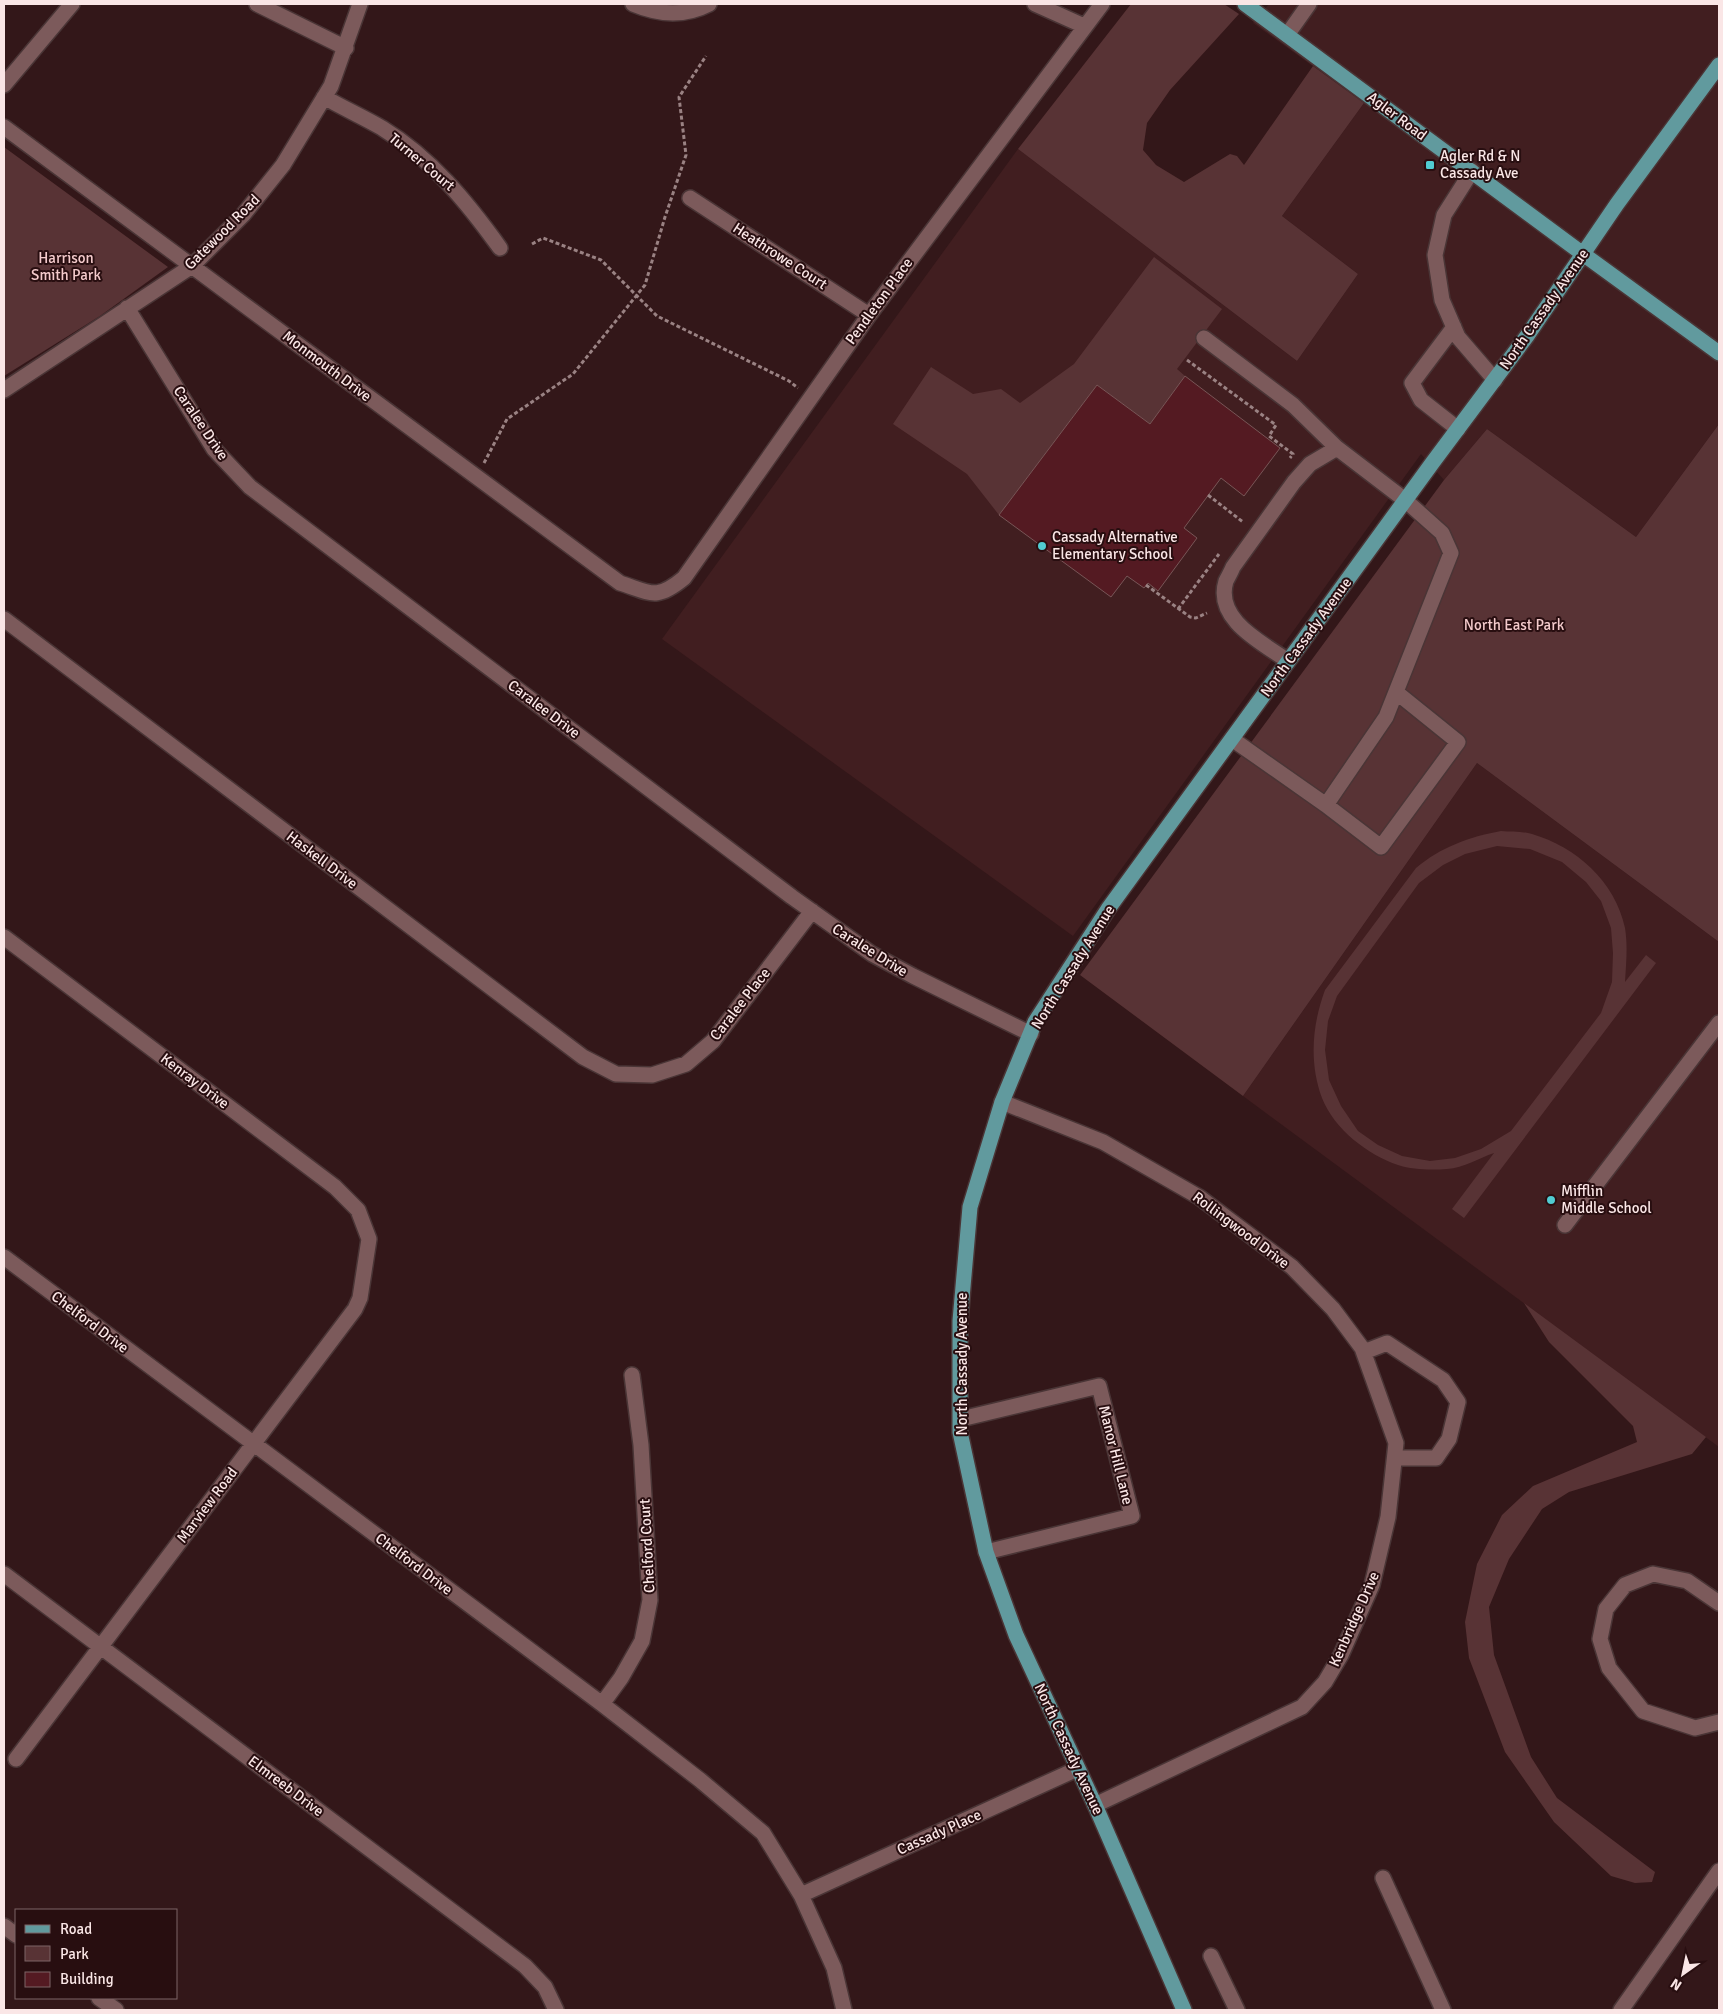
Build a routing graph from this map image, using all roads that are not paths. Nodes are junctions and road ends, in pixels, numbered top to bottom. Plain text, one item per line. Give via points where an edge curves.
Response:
1 (72, 4) edge
2 (257, 4) edge
3 (360, 4) edge
4 (633, 4) edge
5 (710, 4) edge
6 (1035, 4) edge
7 (1102, 4) edge
8 (1245, 4) edge
9 (1309, 4) edge
10 (1084, 26) junction
11 (1288, 35) junction
12 (346, 48) junction
13 (1719, 65) edge
14 (4, 85) edge
15 (324, 97) junction
16 (4, 127) edge
17 (1472, 171) junction
18 (690, 198) dead end
19 (500, 248) dead end
20 (1583, 254) junction
21 (192, 266) junction
22 (127, 308) junction
23 (869, 315) junction
24 (1454, 327) junction
25 (1204, 338) dead end
26 (1719, 353) edge
27 (1495, 380) junction
28 (4, 390) edge
29 (1458, 429) junction
30 (1336, 448) junction
31 (1405, 500) junction
32 (655, 594) joint
33 (4, 619) edge
34 (1288, 661) junction
35 (1396, 692) junction
36 (1232, 740) junction
37 (1326, 805) junction
38 (812, 911) junction
39 (4, 937) edge
40 (1719, 1023) edge
41 (1031, 1034) junction
42 (652, 1075) joint
43 (1002, 1102) junction
44 (1566, 1224) dead end
45 (369, 1239) joint
46 (4, 1257) edge
47 (1364, 1352) junction
48 (632, 1375) dead end
49 (961, 1419) junction
50 (254, 1444) junction
51 (1395, 1451) junction
52 (986, 1552) junction
53 (4, 1574) edge
54 (1719, 1603) edge
55 (101, 1647) junction
56 (602, 1704) junction
57 (1719, 1722) edge
58 (16, 1759) dead end
59 (1077, 1769) junction
60 (1095, 1805) junction
61 (1719, 1871) edge
62 (1384, 1878) dead end
63 (801, 1895) junction
64 (4, 1926) edge
65 (15, 1934) edge
66 (1211, 1956) dead end
67 (100, 1999) edge
68 (116, 2010) edge
69 (556, 2010) edge
70 (844, 2010) edge
71 (1184, 2010) edge
72 (1237, 2010) edge
73 (1443, 2010) edge
74 (1621, 2010) edge

1 - 14 street
2 - 12 street
3 - 12 street, Gatewood Road
4 - 5 street via 650,11 677,14
6 - 10 street
7 - 10 street, Pendleton Place
8 - 11 main road, Agler Road
9 - 11 street
10 - 23 street, Pendleton Place
11 - 17 main road, Agler Road
12 - 15 street, Gatewood Road
13 - 20 main road, North Cassady Avenue
15 - 19 street, Turner Court via 383,129 424,160 456,190
15 - 21 street, Gatewood Road via 283,165 243,215
16 - 21 street, Monmouth Drive
17 - 20 main road, Agler Road
17 - 24 street via 1444,215 1436,255 1442,300
18 - 23 street, Heathrowe Court
20 - 26 main road, Agler Road
20 - 27 main road, North Cassady Avenue
21 - 22 street, Gatewood Road
21 - 32 street, Monmouth Drive via 620,583
22 - 28 street, Gatewood Road
22 - 38 street, Caralee Drive via 214,449 250,487
23 - 32 street, Pendleton Place via 684,578 671,589
24 - 27 street via 1458,337
24 - 29 street via 1412,383 1421,400
25 - 30 street via 1293,405
27 - 29 main road, North Cassady Avenue
29 - 31 main road, North Cassady Avenue
30 - 31 street
30 - 34 street via 1310,464 1294,482 1233,567 1226,582 1227,609 1234,621
31 - 34 main road, North Cassady Avenue
31 - 35 street via 1442,533 1451,553
33 - 42 street, Haskell Drive via 583,1057 616,1074
34 - 36 main road, North Cassady Avenue
35 - 37 street via 1386,717
35 - 37 street via 1458,742 1381,847
36 - 37 street
36 - 41 main road, North Cassady Avenue via 1108,909 1035,1022
38 - 41 street, Caralee Drive via 872,954
38 - 42 street, Caralee Place via 713,1041 686,1064
39 - 45 street, Kenray Drive via 335,1188 358,1210
40 - 44 street
41 - 43 main road, North Cassady Avenue
43 - 47 street, Rollingwood Drive via 1103,1142 1199,1196 1292,1267 1333,1309
43 - 49 main road, North Cassady Avenue via 970,1207 960,1321
45 - 50 street, Marview Road via 360,1298 355,1308
46 - 50 street, Chelford Drive
47 - 51 street, Rollingwood Drive
47 - 51 street via 1387,1343 1443,1380 1458,1402 1450,1439 1436,1458
48 - 56 street, Chelford Court via 641,1445 650,1600 642,1641
49 - 52 main road, North Cassady Avenue via 960,1432
49 - 52 street, Manor Hill Lane via 1099,1386 1132,1516
50 - 55 street, Marview Road
50 - 56 street, Chelford Drive
51 - 60 street, Kenbridge Drive via 1388,1517 1372,1585 1341,1655 1325,1682 1302,1707
52 - 59 main road, North Cassady Avenue via 1016,1635
53 - 55 street, Elmreeb Drive
54 - 57 street via 1687,1581 1653,1574 1625,1585 1606,1609 1600,1639 1609,1668 1643,1711 1695,1728
55 - 58 street, Marview Road
55 - 69 street, Elmreeb Drive via 525,1966 545,1987
56 - 63 street, Chelford Drive via 763,1833
59 - 60 main road, North Cassady Avenue
59 - 63 street, Cassady Place
60 - 71 main road, North Cassady Avenue
61 - 74 street
62 - 73 street
63 - 70 street, Chelford Drive via 834,1968
64 - 65 street
66 - 72 street
67 - 68 street

